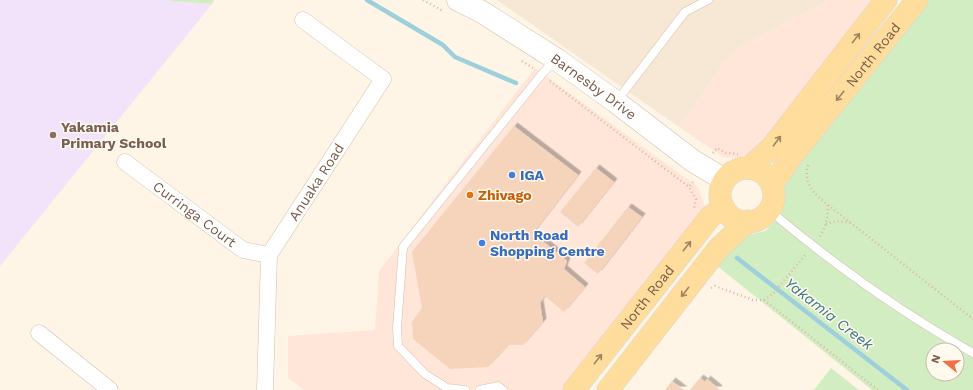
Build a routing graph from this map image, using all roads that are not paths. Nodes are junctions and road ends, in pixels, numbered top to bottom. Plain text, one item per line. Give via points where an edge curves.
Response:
1 (708, 0) edge
2 (886, 0) edge
3 (916, 0) edge
4 (485, 6) edge
5 (453, 7) edge
6 (303, 20) dead end
7 (549, 67) junction
8 (616, 102) junction
9 (125, 162) dead end
10 (749, 168) junction
11 (725, 180) junction
12 (772, 185) junction
13 (724, 208) junction
14 (769, 210) junction
15 (748, 222) junction
16 (269, 255) junction
17 (661, 300) junction
18 (39, 333) dead end
19 (973, 353) edge
20 (110, 390) edge
21 (265, 390) edge
22 (465, 390) edge
23 (480, 390) edge
24 (503, 390) edge
25 (574, 390) edge
26 (608, 390) edge

1 - 8 lane via 685,12
10 -> 2 main road, North Road via 772,147
3 -> 12 main road, North Road via 794,153
4 - 5 street, Barnesby Drive
4 - 7 street, Barnesby Drive
6 - 16 street, Anuaka Road via 383,79
7 - 8 street, Barnesby Drive
7 - 22 lane via 403,247 398,346 426,374 447,388
8 - 11 street, Barnesby Drive via 693,161
9 - 16 street, Curringa Court via 243,250
10 - 11 main road via 735,171
10 - 12 main road via 763,173
11 - 13 main road via 720,197
12 - 14 main road via 774,198
13 - 15 main road via 734,218
17 -> 13 main road, North Road via 711,216
14 - 15 main road via 760,218
14 - 19 lane via 896,306
15 -> 17 main road, North Road
16 - 21 street
25 -> 17 main road, North Road
17 - 26 main road, North Road
18 - 20 street
23 - 24 lane via 498,386

